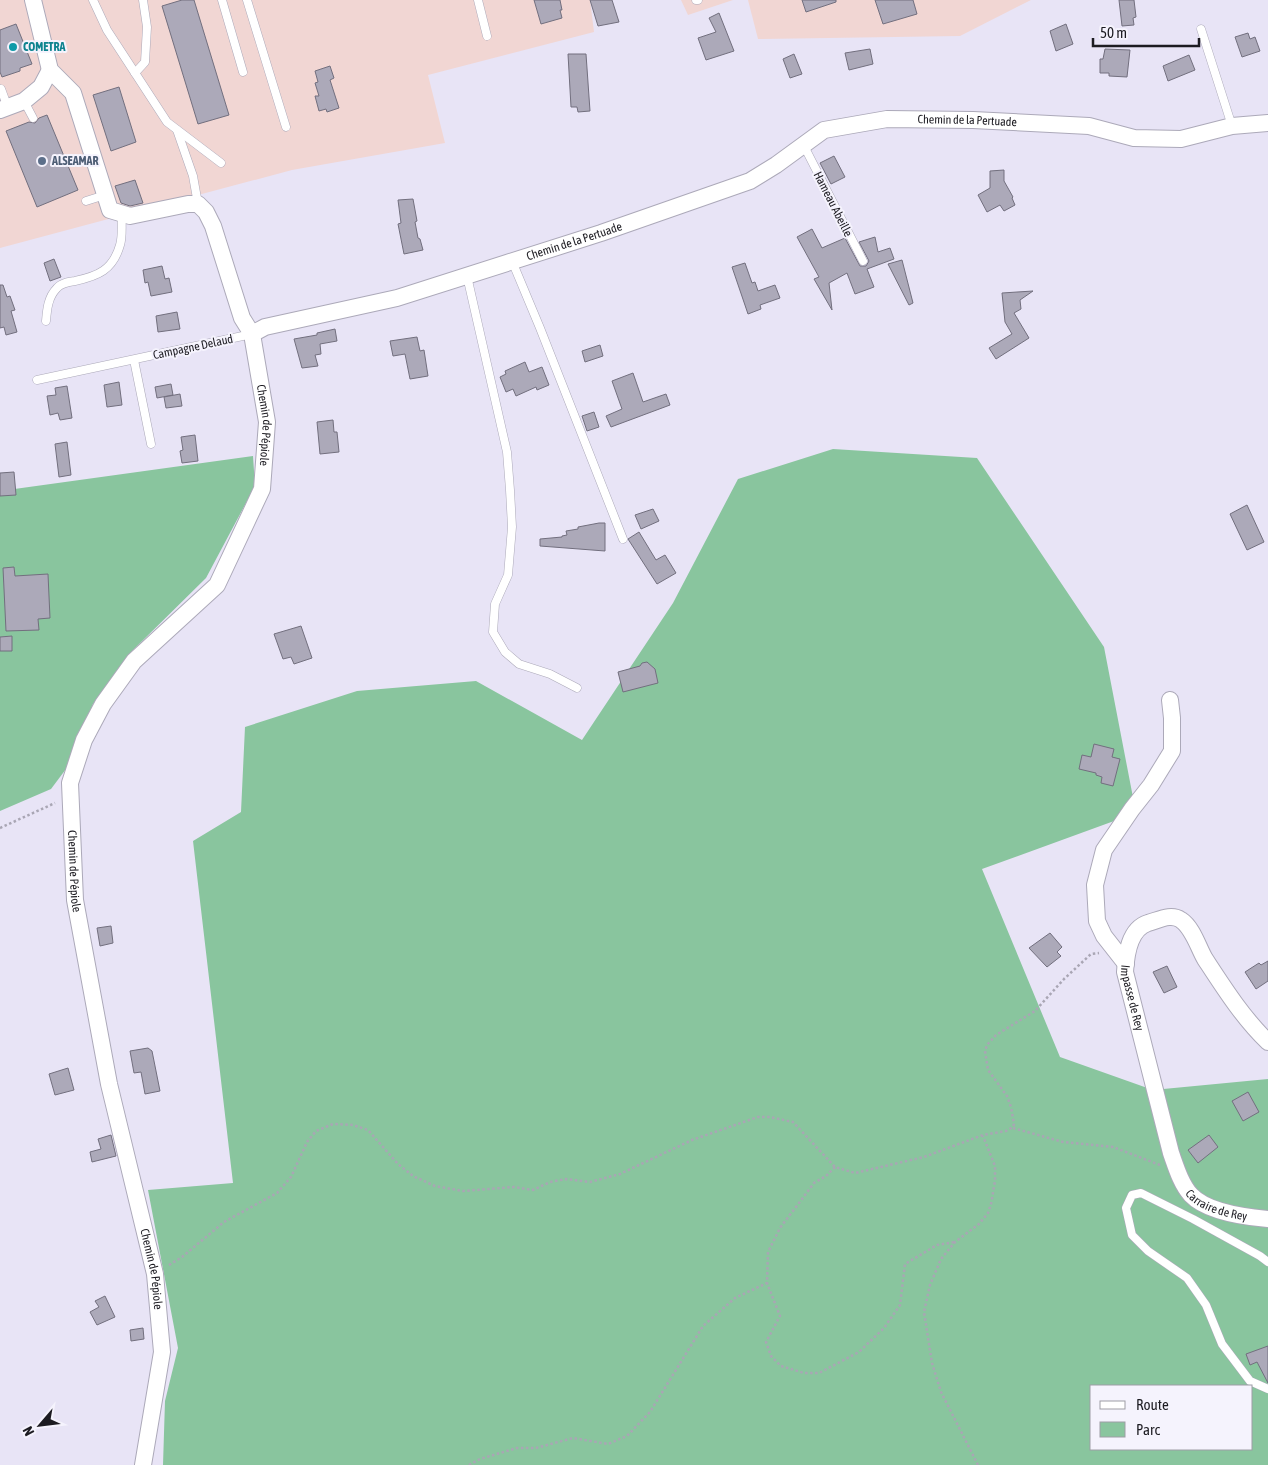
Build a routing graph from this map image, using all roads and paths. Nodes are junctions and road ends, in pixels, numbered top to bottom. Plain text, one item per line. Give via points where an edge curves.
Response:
1 (32, 0) edge
2 (93, 0) edge
3 (142, 0) edge
4 (222, 0) edge
5 (247, 0) edge
6 (478, 0) edge
7 (1201, 29) dead end
8 (487, 36) dead end
9 (50, 70) junction
10 (243, 72) dead end
11 (135, 73) junction
12 (1, 89) edge
13 (24, 101) junction
14 (4, 109) edge
15 (33, 118) dead end
16 (1268, 123) edge
17 (1232, 126) junction
18 (286, 127) dead end
19 (178, 130) junction
20 (804, 146) junction
21 (221, 163) dead end
22 (105, 195) junction
23 (86, 201) dead end
24 (198, 204) junction
25 (122, 214) junction
26 (512, 261) junction
27 (863, 261) dead end
28 (467, 276) junction
29 (46, 321) dead end
30 (252, 334) junction
31 (134, 360) junction
32 (37, 380) dead end
33 (151, 444) dead end
34 (623, 539) dead end
35 (578, 688) dead end
36 (1170, 700) dead end
37 (70, 796) junction
38 (0, 828) edge
39 (1121, 957) junction
40 (1268, 1042) edge
41 (1012, 1127) junction
42 (983, 1135) junction
43 (835, 1167) junction
44 (1177, 1171) junction
45 (1268, 1219) edge
46 (955, 1242) junction
47 (1268, 1262) edge
48 (155, 1274) junction
49 (767, 1283) junction
50 (1268, 1390) edge
51 (143, 1465) edge
52 (469, 1465) edge
53 (978, 1465) edge

1 - 9 street
2 - 11 lane via 107,30
3 - 11 lane via 147,26 145,62
4 - 10 lane
5 - 18 lane
6 - 8 lane
7 - 17 lane
9 - 13 street via 41,87
9 - 22 street via 73,93
11 - 19 lane via 167,122
12 - 14 lane
13 - 14 street
13 - 15 lane
16 - 17 street, Chemin de la Pertuade
17 - 20 street, Chemin de la Pertuade via 1182,139 1134,138 1089,126 887,119 824,130
19 - 21 lane
19 - 24 lane
20 - 26 street, Chemin de la Pertuade via 750,181
20 - 27 lane, Hameau Abeille
22 - 23 lane
22 - 25 street via 110,210
24 - 25 street via 130,216
24 - 30 street via 213,226 242,318
25 - 29 lane via 121,244 108,268 94,277 55,289
26 - 28 street, Chemin de la Pertuade
26 - 34 lane
28 - 30 street, Chemin de la Pertuade via 397,298 265,327
28 - 35 lane via 505,443 510,490 512,527 508,575 495,604 493,632 505,652 519,664
30 - 31 lane, Campagne Delaud
30 - 37 street, Chemin de Pépiole via 267,422 262,490 217,584 134,661 103,704 84,740 70,783
31 - 32 lane, Campagne Delaud
31 - 33 lane
36 - 39 street via 1172,750 1104,850 1096,885 1097,921
37 - 38 path
37 - 48 street, Chemin de Pépiole via 75,900 109,1084
39 - 40 street, Impasse de Rey via 1126,957 1135,930 1144,924 1170,916 1180,919 1188,926 1204,958 1250,1024
39 - 41 path via 1091,954 1035,1011 996,1035 987,1045 988,1070 1012,1107
39 - 44 street, Impasse de Rey
41 - 42 path
41 - 44 path via 1063,1142 1113,1147
42 - 43 path via 924,1157 855,1173
42 - 46 path via 995,1166 991,1204 979,1224
43 - 48 path via 793,1122 758,1117 692,1140 620,1174 590,1182 566,1179 534,1190 514,1187 463,1191 435,1186 413,1176 368,1130 333,1124 316,1131 306,1142 291,1177 278,1193 224,1222 182,1257
43 - 49 path via 814,1183 780,1228 768,1252
44 - 45 street, Carraire de Rey via 1190,1194 1203,1203 1221,1211
46 - 49 path via 936,1245 905,1264 900,1305 884,1328 859,1352 819,1373 804,1373 781,1366 771,1356 766,1342 780,1316
46 - 53 path via 934,1272 924,1317 941,1392
47 - 50 lane via 1193,1218 1141,1193 1132,1195 1126,1208 1132,1235 1148,1251 1186,1278 1206,1305 1222,1344 1250,1381
48 - 51 street, Chemin de Pépiole via 162,1352
49 - 52 path via 735,1298 703,1326 650,1412 627,1436 608,1444 573,1438 536,1448 517,1448

